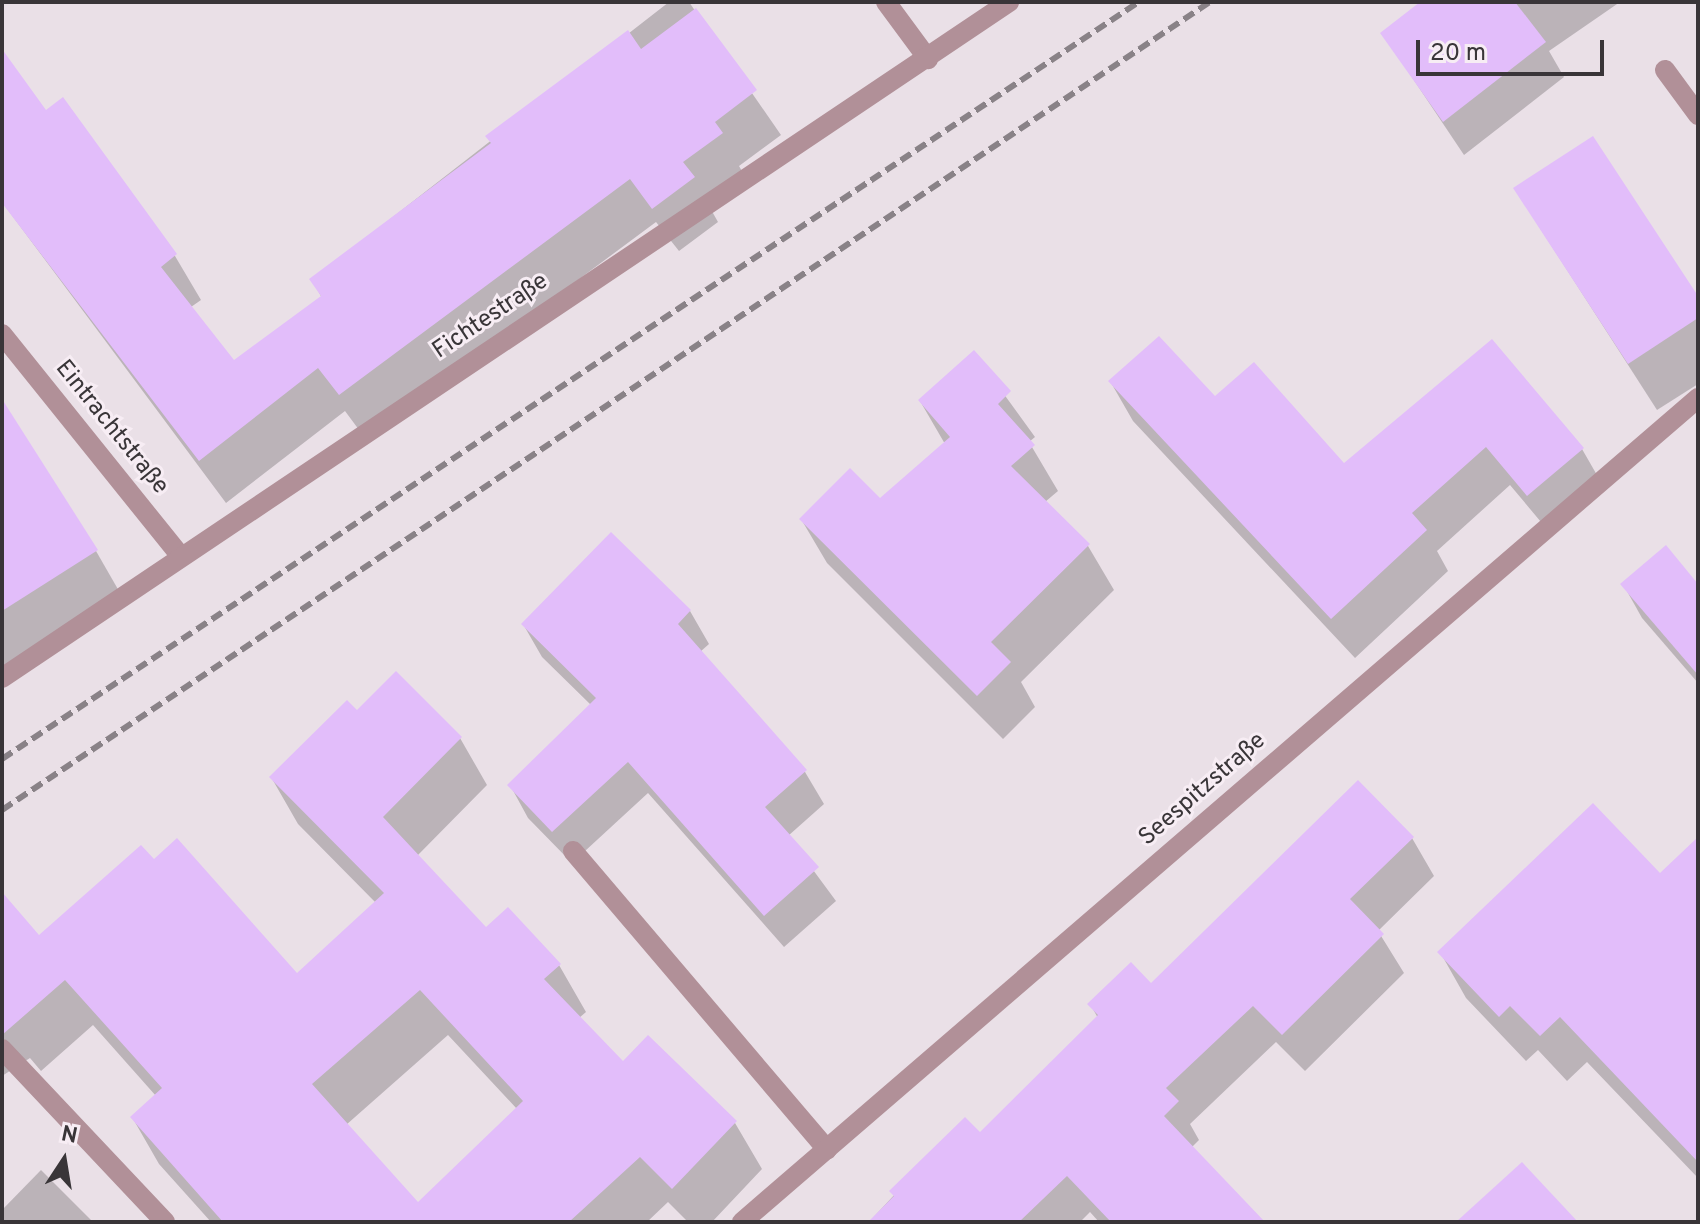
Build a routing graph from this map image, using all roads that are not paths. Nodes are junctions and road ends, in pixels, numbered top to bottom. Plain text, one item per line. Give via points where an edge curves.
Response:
1 (886, 2) edge
2 (1009, 2) edge
3 (928, 59) junction
4 (1665, 70) dead end
5 (1698, 115) edge
6 (2, 334) edge
7 (1698, 398) edge
8 (180, 555) junction
9 (2, 678) edge
10 (573, 851) dead end
11 (2, 1049) edge
12 (827, 1149) junction
13 (165, 1222) edge
14 (742, 1222) edge

1 - 3 street
2 - 3 street, Fichtestraße
3 - 8 street, Fichtestraße
4 - 5 street
6 - 8 street, Eintrachtstraße
7 - 12 street, Seespitzstraße
8 - 9 street, Fichtestraße
10 - 12 street
11 - 13 street
12 - 14 street, Seespitzstraße

